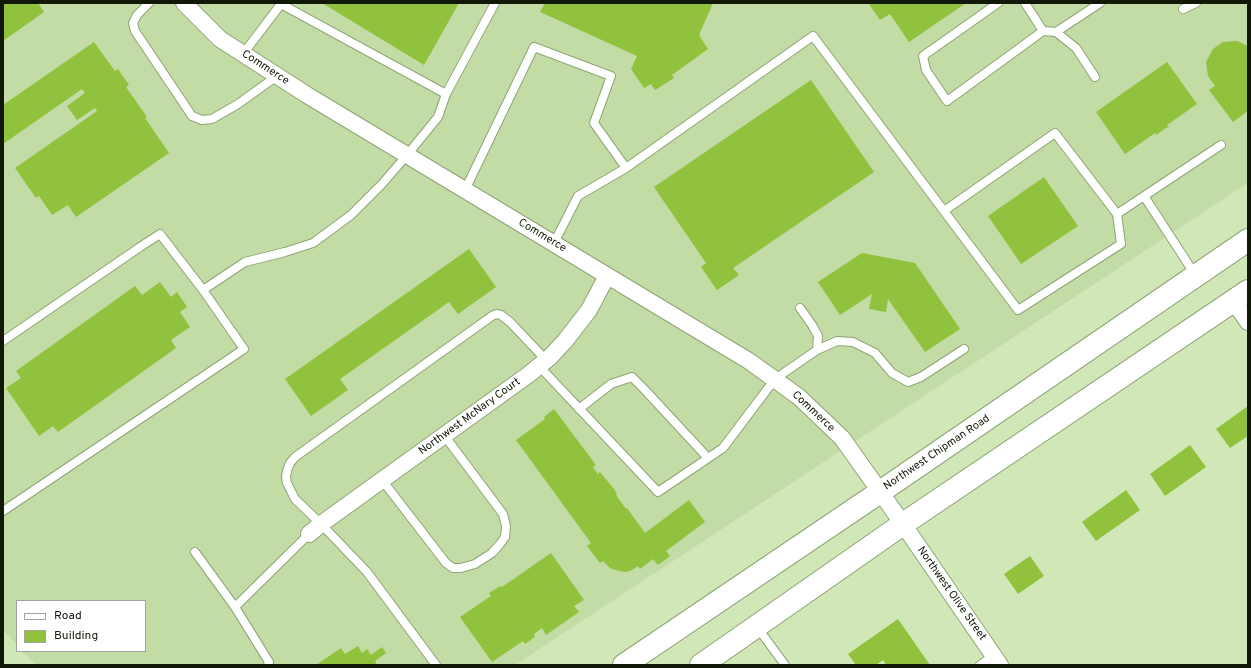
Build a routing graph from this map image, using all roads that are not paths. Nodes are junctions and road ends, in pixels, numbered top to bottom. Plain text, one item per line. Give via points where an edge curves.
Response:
1 (149, 3) edge
2 (184, 3) edge
3 (495, 3) edge
4 (998, 3) edge
5 (1025, 3) edge
6 (1196, 3) edge
7 (1095, 4) edge
8 (1183, 9) dead end
9 (1043, 31) junction
10 (1056, 32) junction
11 (243, 54) junction
12 (278, 76) junction
13 (1095, 77) dead end
14 (446, 94) junction
15 (1221, 145) dead end
16 (407, 156) junction
17 (626, 168) junction
18 (465, 190) junction
19 (1144, 196) junction
20 (944, 211) junction
21 (1117, 214) junction
22 (1248, 240) edge
23 (554, 243) junction
24 (607, 276) junction
25 (1196, 276) junction
26 (203, 290) junction
27 (1241, 297) edge
28 (800, 308) dead end
29 (1248, 322) edge
30 (3, 341) edge
31 (964, 349) dead end
32 (817, 350) junction
33 (543, 363) junction
34 (775, 379) junction
35 (579, 409) junction
36 (444, 435) junction
37 (708, 458) junction
38 (382, 480) junction
39 (880, 492) junction
40 (3, 511) edge
41 (321, 524) junction
42 (902, 524) junction
43 (309, 534) joint
44 (195, 552) dead end
45 (235, 607) junction
46 (756, 626) junction
47 (997, 660) edge
48 (268, 665) edge
49 (436, 665) edge
50 (624, 665) edge
51 (701, 665) edge
52 (785, 665) edge
53 (980, 665) edge

1 - 12 lane via 133,22 135,31 192,116 202,120 212,119
2 - 11 street, Commerce via 220,39
3 - 14 lane
4 - 9 lane via 923,56 926,70 947,101
5 - 9 lane
6 - 8 lane
7 - 10 lane
9 - 10 lane
10 - 13 lane via 1076,48
11 - 12 street, Commerce
11 - 14 lane via 281,4
12 - 16 street, Commerce
14 - 16 lane via 438,117
15 - 19 lane
16 - 18 street, Commerce
16 - 26 lane via 351,215 313,243 245,262
17 - 18 lane via 594,123 611,76 534,47
17 - 20 lane via 813,36
17 - 23 lane via 578,196
18 - 23 street, Commerce
19 - 21 lane
19 - 25 lane
20 - 21 lane via 1055,133
20 - 21 lane via 1018,310 1121,244
22 - 25 main road, Northwest Chipman Road
23 - 24 street, Commerce
24 - 33 street, Northwest McNary Court via 589,310
24 - 34 street, Commerce
25 - 39 main road, Northwest Chipman Road
26 - 30 lane via 160,234
26 - 40 lane via 244,349
27 - 29 street
27 - 42 main road
28 - 32 lane via 818,336
31 - 32 lane via 921,377 908,382 892,373 875,353 852,342 837,341
32 - 34 lane
33 - 35 lane
33 - 36 street, Northwest McNary Court
33 - 41 lane via 510,322 496,314 295,457 287,471 287,483 295,498
34 - 37 lane via 723,448
34 - 39 street, Commerce via 800,397 842,438
35 - 37 lane via 611,384 632,377
35 - 37 lane via 658,492
36 - 38 street, Northwest McNary Court
36 - 38 lane via 503,514 505,536 492,553 475,564 453,568 446,563
38 - 41 street, Northwest McNary Court
39 - 42 street, Commerce
39 - 50 main road, Northwest Chipman Road
41 - 43 street, Northwest McNary Court
41 - 49 lane via 367,572
42 - 46 main road
42 - 47 street, Northwest Olive Street
43 - 45 lane
44 - 45 lane
45 - 48 lane via 269,662
46 - 51 main road
46 - 52 lane
47 - 53 lane

